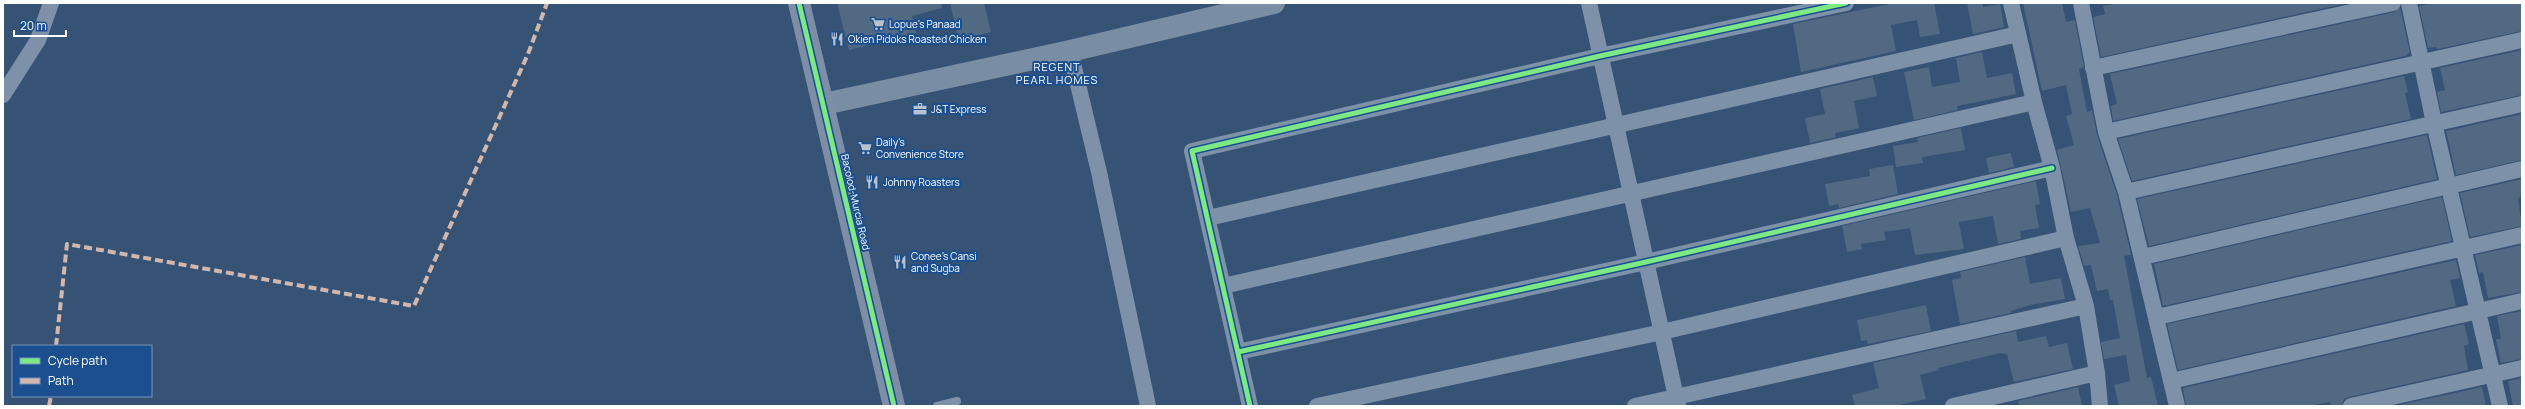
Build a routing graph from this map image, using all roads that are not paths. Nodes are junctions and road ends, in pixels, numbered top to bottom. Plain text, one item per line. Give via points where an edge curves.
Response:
1 (51, 3) edge
2 (799, 3) edge
3 (1274, 3) edge
4 (1589, 3) edge
5 (1846, 3) edge
6 (2012, 3) edge
7 (2393, 3) edge
8 (2409, 3) edge
9 (2085, 4) edge
10 (2018, 34) junction
11 (2522, 40) edge
12 (1070, 51) junction
13 (1600, 56) junction
14 (2422, 62) junction
15 (2093, 68) junction
16 (3, 95) edge
17 (2034, 102) junction
18 (824, 104) junction
19 (2522, 104) edge
20 (2434, 123) junction
21 (1615, 125) junction
22 (2106, 132) junction
23 (2052, 168) junction
24 (2522, 169) edge
25 (2449, 186) junction
26 (2126, 192) junction
27 (1630, 194) junction
28 (1208, 218) junction
29 (2522, 235) edge
30 (2066, 238) junction
31 (2464, 248) junction
32 (2143, 257) junction
33 (1646, 262) junction
34 (1223, 286) junction
35 (2522, 302) edge
36 (2086, 306) junction
37 (2479, 312) junction
38 (2157, 317) junction
39 (1662, 332) junction
40 (1238, 352) junction
41 (2522, 368) edge
42 (2097, 373) junction
43 (2493, 374) junction
44 (2171, 381) junction
45 (957, 401) dead end
46 (1677, 401) edge
47 (894, 406) edge
48 (937, 406) edge
49 (1148, 406) edge
50 (1250, 406) edge
51 (1317, 406) edge
52 (1635, 406) edge
53 (1953, 406) edge
54 (2100, 406) edge
55 (2177, 406) edge
56 (2351, 406) edge
57 (2500, 406) edge

1 - 16 street via 38,40
2 - 18 main road, Bacolod-Murcia Road
3 - 12 street
4 - 13 street
5 - 13 street
6 - 10 street
7 - 15 street
8 - 14 street
9 - 15 street
10 - 17 street
10 - 21 street
11 - 14 street
12 - 18 street
12 - 49 street via 1099,172
13 - 21 street
13 - 28 street via 1192,151
14 - 20 street
14 - 22 street
15 - 22 street
17 - 23 street
17 - 27 street
18 - 47 main road, Bacolod-Murcia Road
19 - 20 street
20 - 25 street
20 - 26 street
21 - 27 street
21 - 28 street
22 - 26 street
23 - 30 street
23 - 33 street
24 - 25 street
25 - 31 street
25 - 32 street
26 - 32 street
27 - 33 street
27 - 34 street
28 - 34 street
29 - 31 street
30 - 36 street
30 - 39 street
31 - 37 street
31 - 38 street
32 - 38 street
33 - 39 street
33 - 40 street
34 - 40 street
35 - 37 street
36 - 42 street
36 - 46 street
37 - 43 street
37 - 44 street
38 - 44 street
39 - 46 street
39 - 51 street
40 - 50 street
41 - 43 street
42 - 53 street
42 - 54 street
43 - 56 street
43 - 57 street
44 - 55 street
45 - 48 lane
46 - 52 street

